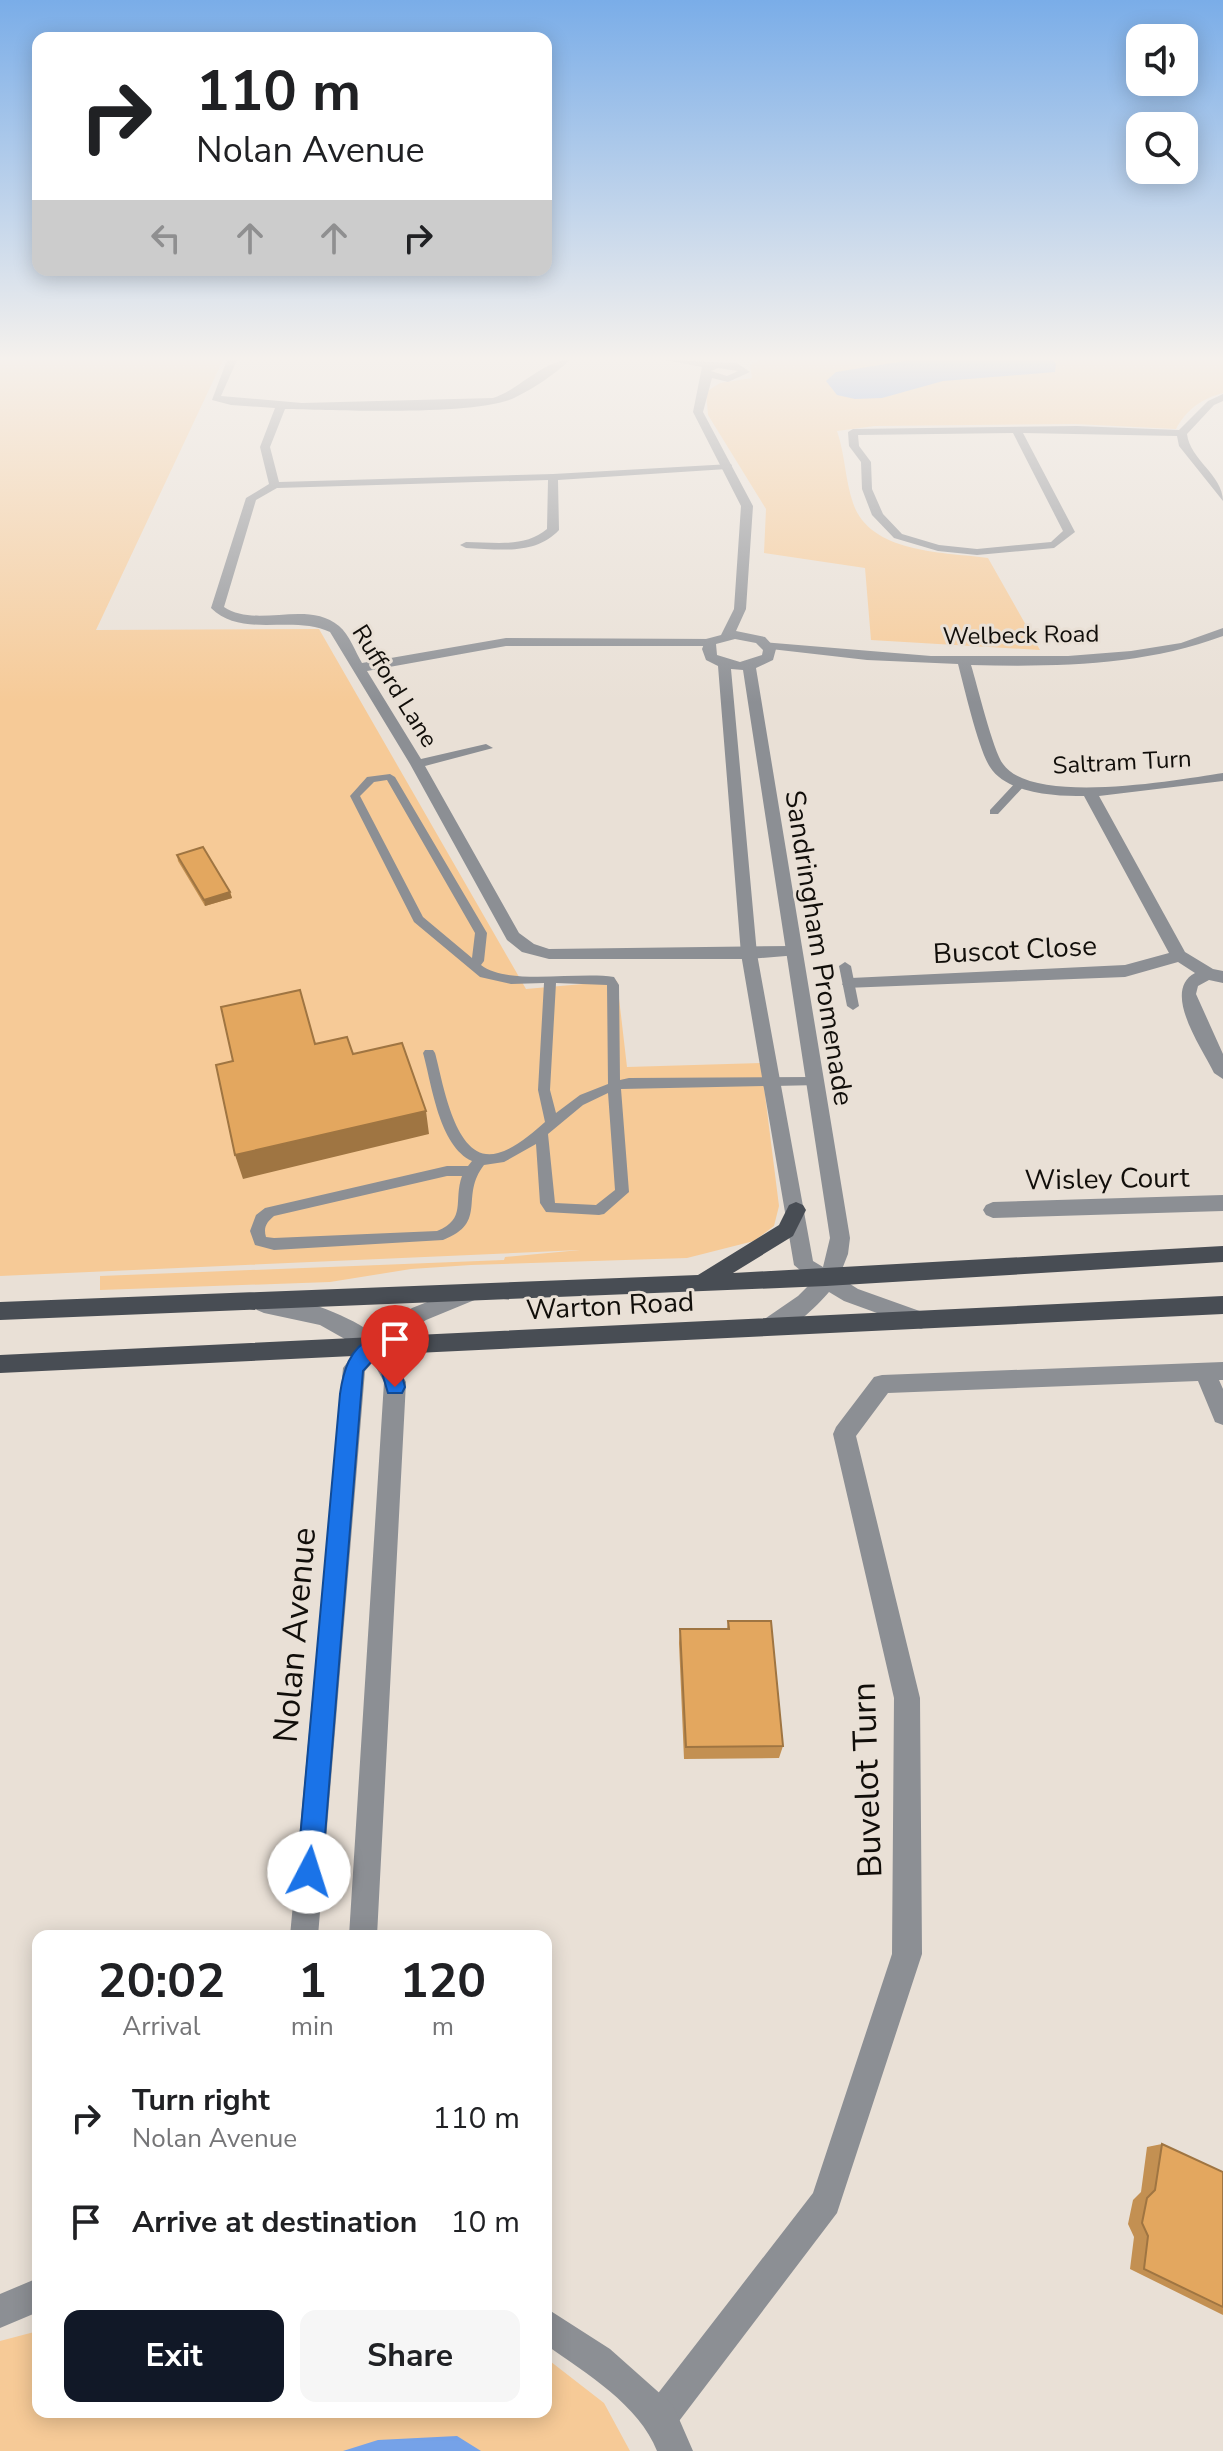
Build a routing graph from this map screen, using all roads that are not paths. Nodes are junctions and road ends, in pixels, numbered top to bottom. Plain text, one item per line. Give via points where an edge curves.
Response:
1 (272, 474) edge
2 (594, 474) edge
3 (731, 474) edge
4 (866, 474) edge
5 (1040, 474) edge
6 (1206, 474) edge
7 (553, 477) junction
8 (275, 485) junction
9 (1223, 498) edge
10 (466, 545) dead end
11 (740, 609) junction
12 (1223, 632) edge
13 (727, 636) junction
14 (751, 637) junction
15 (710, 648) junction
16 (767, 651) junction
17 (963, 661) junction
18 (724, 664) junction
19 (749, 666) junction
20 (359, 668) junction
21 (486, 748) dead end
22 (417, 764) junction
23 (1223, 777) edge
24 (1021, 783) junction
25 (1088, 790) junction
26 (994, 812) dead end
27 (792, 951) junction
28 (749, 954) junction
29 (1179, 955) junction
30 (473, 965) junction
31 (845, 966) dead end
32 (1215, 975) edge
33 (550, 979) junction
34 (851, 984) junction
35 (853, 1006) dead end
36 (429, 1053) dead end
37 (1223, 1073) edge
38 (814, 1082) junction
39 (774, 1083) junction
40 (614, 1086) junction
41 (547, 1129) junction
42 (477, 1165) junction
43 (1223, 1203) edge
44 (796, 1210) junction
45 (993, 1210) dead end
46 (1223, 1254) edge
47 (826, 1278) junction
48 (703, 1282) junction
49 (474, 1291) junction
50 (248, 1301) junction
51 (1223, 1305) edge
52 (0, 1311) edge
53 (921, 1320) junction
54 (768, 1328) junction
55 (373, 1347) junction
56 (0, 1364) edge
57 (1214, 1371) edge
58 (1223, 1415) edge
59 (305, 1930) edge
60 (363, 1930) edge
61 (32, 2298) edge
62 (0, 2311) edge
63 (552, 2329) edge
64 (661, 2417) junction
65 (675, 2451) edge

1 - 8 street
2 - 7 street
3 - 11 street via 747,506
4 - 5 street via 878,515 898,536 977,552 1054,545 1069,532
6 - 9 street
7 - 8 street
7 - 10 street via 553,530 545,540
8 - 20 street, Rufford Lane via 251,498 217,608 238,619 321,620 335,629
11 - 13 street
11 - 14 street
12 - 17 street, Welbeck Road via 1126,654
13 - 14 street
13 - 15 street
14 - 16 street
15 - 18 street
15 - 20 street via 506,642
16 - 17 street, Welbeck Road
16 - 19 street
17 - 24 street, Saltram Turn via 996,766
18 - 19 street
18 - 28 street
19 - 27 street, Sandringham Promenade
20 - 22 street, Rufford Lane
21 - 22 street
22 - 28 street, Rufford Lane via 513,936 528,948 549,954
23 - 25 street, Saltram Turn
24 - 25 street, Saltram Turn
24 - 26 lane
25 - 29 street
27 - 28 street, Rufford Lane
27 - 38 street, Sandringham Promenade
28 - 39 street
29 - 32 street
29 - 34 street, Buscot Close via 1125,971
30 - 30 lane via 481,933 390,777 371,779 355,796 418,919
30 - 33 lane via 484,974 511,980
31 - 34 lane
32 - 37 street via 1193,980 1187,991
33 - 40 lane via 603,978 613,985
33 - 41 lane
34 - 35 lane
36 - 42 lane via 454,1136
38 - 39 lane
38 - 47 street, Sandringham Promenade via 840,1238 839,1257
39 - 40 lane
39 - 44 street
40 - 41 lane via 576,1104
40 - 41 lane via 622,1192 599,1210 551,1208 547,1203
41 - 42 lane via 522,1149
42 - 42 lane via 467,1180 465,1217 456,1230 438,1236 260,1241 261,1219 270,1212
43 - 45 street, Wisley Court
44 - 47 street via 804,1265
44 - 48 main road via 777,1237
46 - 47 main road, Warton Road
47 - 48 main road, Warton Road
47 - 53 street via 851,1295
47 - 54 street via 807,1305
48 - 49 main road, Warton Road
49 - 50 main road, Warton Road
49 - 55 street, Nolan Avenue via 417,1312
50 - 52 main road, Warton Road
50 - 55 street via 341,1321
51 - 53 main road, Warton Road
53 - 54 main road, Warton Road
54 - 55 main road, Warton Road
55 - 56 main road, Warton Road
55 - 59 street, Nolan Avenue via 354,1368 350,1394
55 - 60 street via 395,1382
57 - 58 street
57 - 64 street, Buvelot Turn via 882,1384 844,1434 907,1698 907,1954 826,2202
61 - 62 street
63 - 64 street via 598,2361
64 - 65 street

